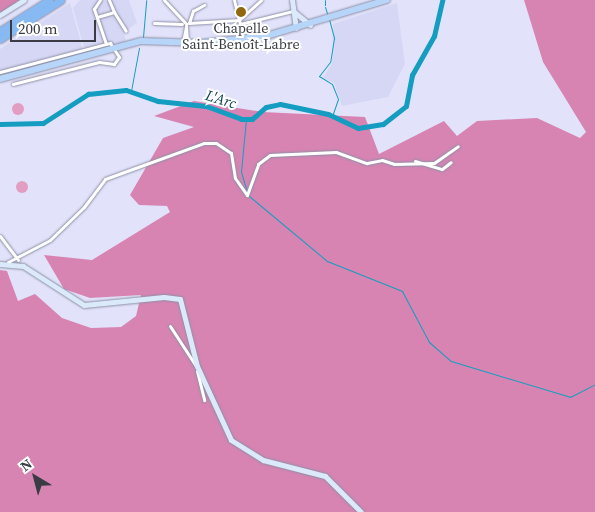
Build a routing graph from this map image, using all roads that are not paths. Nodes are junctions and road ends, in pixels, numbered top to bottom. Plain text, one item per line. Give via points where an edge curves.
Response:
1 (24, 0) edge
2 (49, 0) edge
3 (61, 0) edge
4 (100, 0) edge
5 (109, 0) edge
6 (164, 0) edge
7 (234, 0) edge
8 (261, 0) edge
9 (292, 0) edge
10 (387, 0) edge
11 (392, 0) edge
12 (204, 5) dead end
13 (293, 11) junction
14 (114, 12) junction
15 (0, 15) edge
16 (97, 17) junction
17 (304, 18) junction
18 (332, 20) junction
19 (240, 22) junction
20 (154, 23) dead end
21 (186, 24) junction
22 (310, 24) junction
23 (296, 29) junction
24 (0, 31) edge
25 (126, 31) dead end
26 (0, 39) edge
27 (244, 39) junction
28 (185, 42) junction
29 (106, 44) junction
30 (116, 50) junction
31 (0, 72) edge
32 (0, 79) edge
33 (13, 84) dead end
34 (458, 146) dead end
35 (414, 161) junction
36 (451, 162) dead end
37 (0, 236) edge
38 (18, 260) junction
39 (8, 262) junction
40 (0, 264) edge
41 (170, 326) dead end
42 (198, 366) junction
43 (204, 400) dead end
44 (361, 512) edge

1 - 15 street
2 - 24 highway
3 - 26 highway
4 - 16 street via 94,7
5 - 14 street
6 - 21 street
7 - 19 street
8 - 19 street
9 - 13 street
10 - 18 main road
11 - 18 main road
12 - 21 street via 194,11
13 - 17 street
13 - 19 street
13 - 23 street
14 - 16 street
14 - 25 street
16 - 29 street
17 - 22 street
17 - 23 street
18 - 22 main road
18 - 23 main road
19 - 21 street
19 - 27 street
20 - 21 street
21 - 28 street
22 - 23 main road
23 - 27 main road
27 - 28 main road
28 - 30 main road via 141,41
29 - 30 street via 114,44
29 - 31 street
30 - 32 main road
30 - 33 street via 118,60 110,64 79,67
34 - 35 street via 434,163
35 - 36 street via 428,168 442,169
35 - 38 street via 367,163 336,152 270,155 258,164 247,195 235,178 231,153 216,143 204,143 104,179 67,224
37 - 38 street
38 - 39 street
39 - 40 street
39 - 42 street via 28,269 84,305 164,296 180,299
41 - 42 street
42 - 43 street
42 - 44 street via 236,445 271,463 325,476

